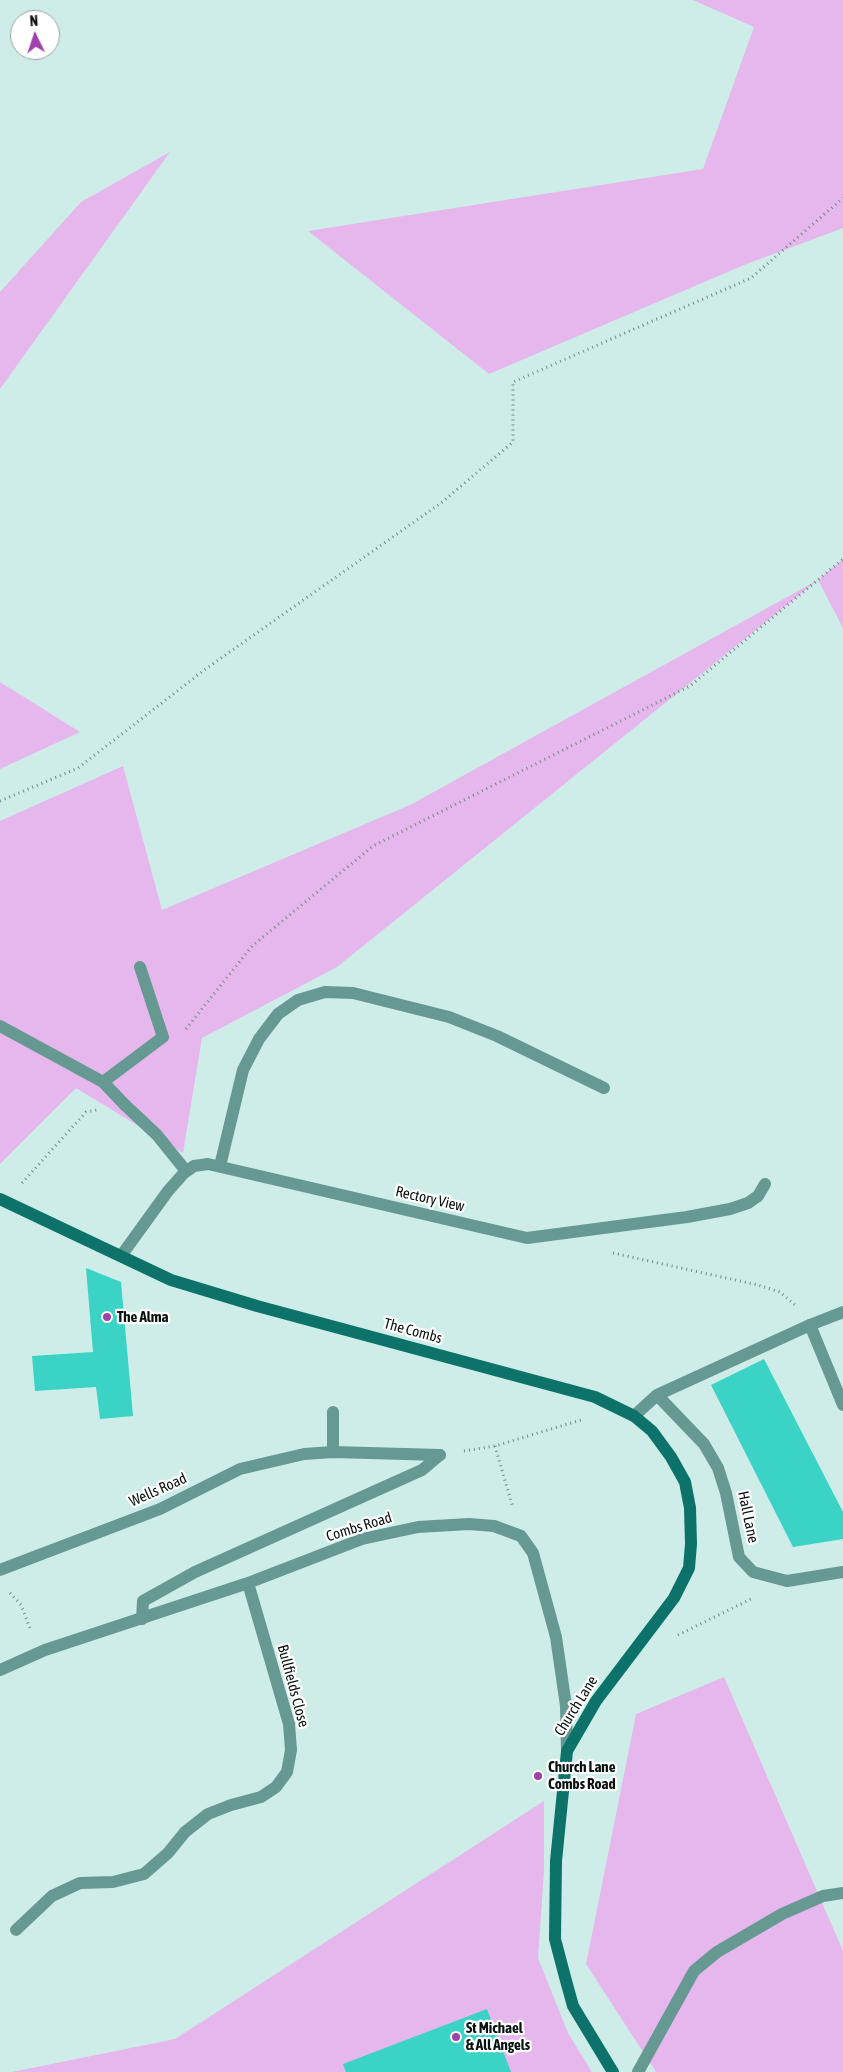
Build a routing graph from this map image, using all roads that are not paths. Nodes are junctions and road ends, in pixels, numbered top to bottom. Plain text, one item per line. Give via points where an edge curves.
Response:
1 (140, 967) dead end
2 (0, 1026) edge
3 (103, 1082) junction
4 (604, 1088) dead end
5 (220, 1166) junction
6 (186, 1171) junction
7 (765, 1184) dead end
8 (3, 1200) edge
9 (121, 1256) junction
10 (843, 1312) edge
11 (810, 1325) junction
12 (657, 1396) junction
13 (843, 1405) edge
14 (333, 1412) dead end
15 (634, 1416) junction
16 (333, 1452) junction
17 (0, 1570) edge
18 (843, 1572) edge
19 (248, 1583) junction
20 (142, 1620) junction
21 (0, 1670) edge
22 (568, 1751) junction
23 (843, 1893) edge
24 (16, 1930) dead end
25 (613, 2072) edge
26 (638, 2072) edge

1 - 3 street via 163,1037
2 - 3 street
3 - 6 street via 157,1135
4 - 5 street via 497,1036 449,1017 354,993 325,992 298,1000 278,1014 259,1039 243,1070
5 - 6 street, Rectory View via 194,1166
5 - 7 street, Rectory View via 526,1238 730,1209 758,1196
6 - 9 street
8 - 9 main road, The Combs
9 - 15 main road, The Combs via 171,1280 595,1397
10 - 11 street
11 - 12 street
11 - 13 street
12 - 15 street
12 - 18 street, Hall Lane via 704,1444 718,1468 739,1556 753,1572 787,1581
14 - 16 street
15 - 22 main road, Church Lane via 652,1431 685,1482 690,1508 689,1568 674,1598 596,1701
16 - 17 street, Wells Road via 304,1454 240,1469 160,1509
16 - 20 street, Wells Road via 440,1455 422,1470 195,1572 143,1601
19 - 20 street, Combs Road
19 - 22 street, Combs Road via 362,1539 418,1527 494,1526 522,1536 533,1553 556,1637 566,1706
19 - 24 street, Bullfields Close via 290,1724 291,1750 287,1772 276,1787 260,1797 208,1814 185,1832 168,1853 144,1874 113,1882 80,1883 52,1896
20 - 21 street, Combs Road via 40,1653
22 - 25 main road, Church Lane via 556,1860 555,1938 573,2006
23 - 26 street via 823,1896 782,1914 717,1952 694,1971

